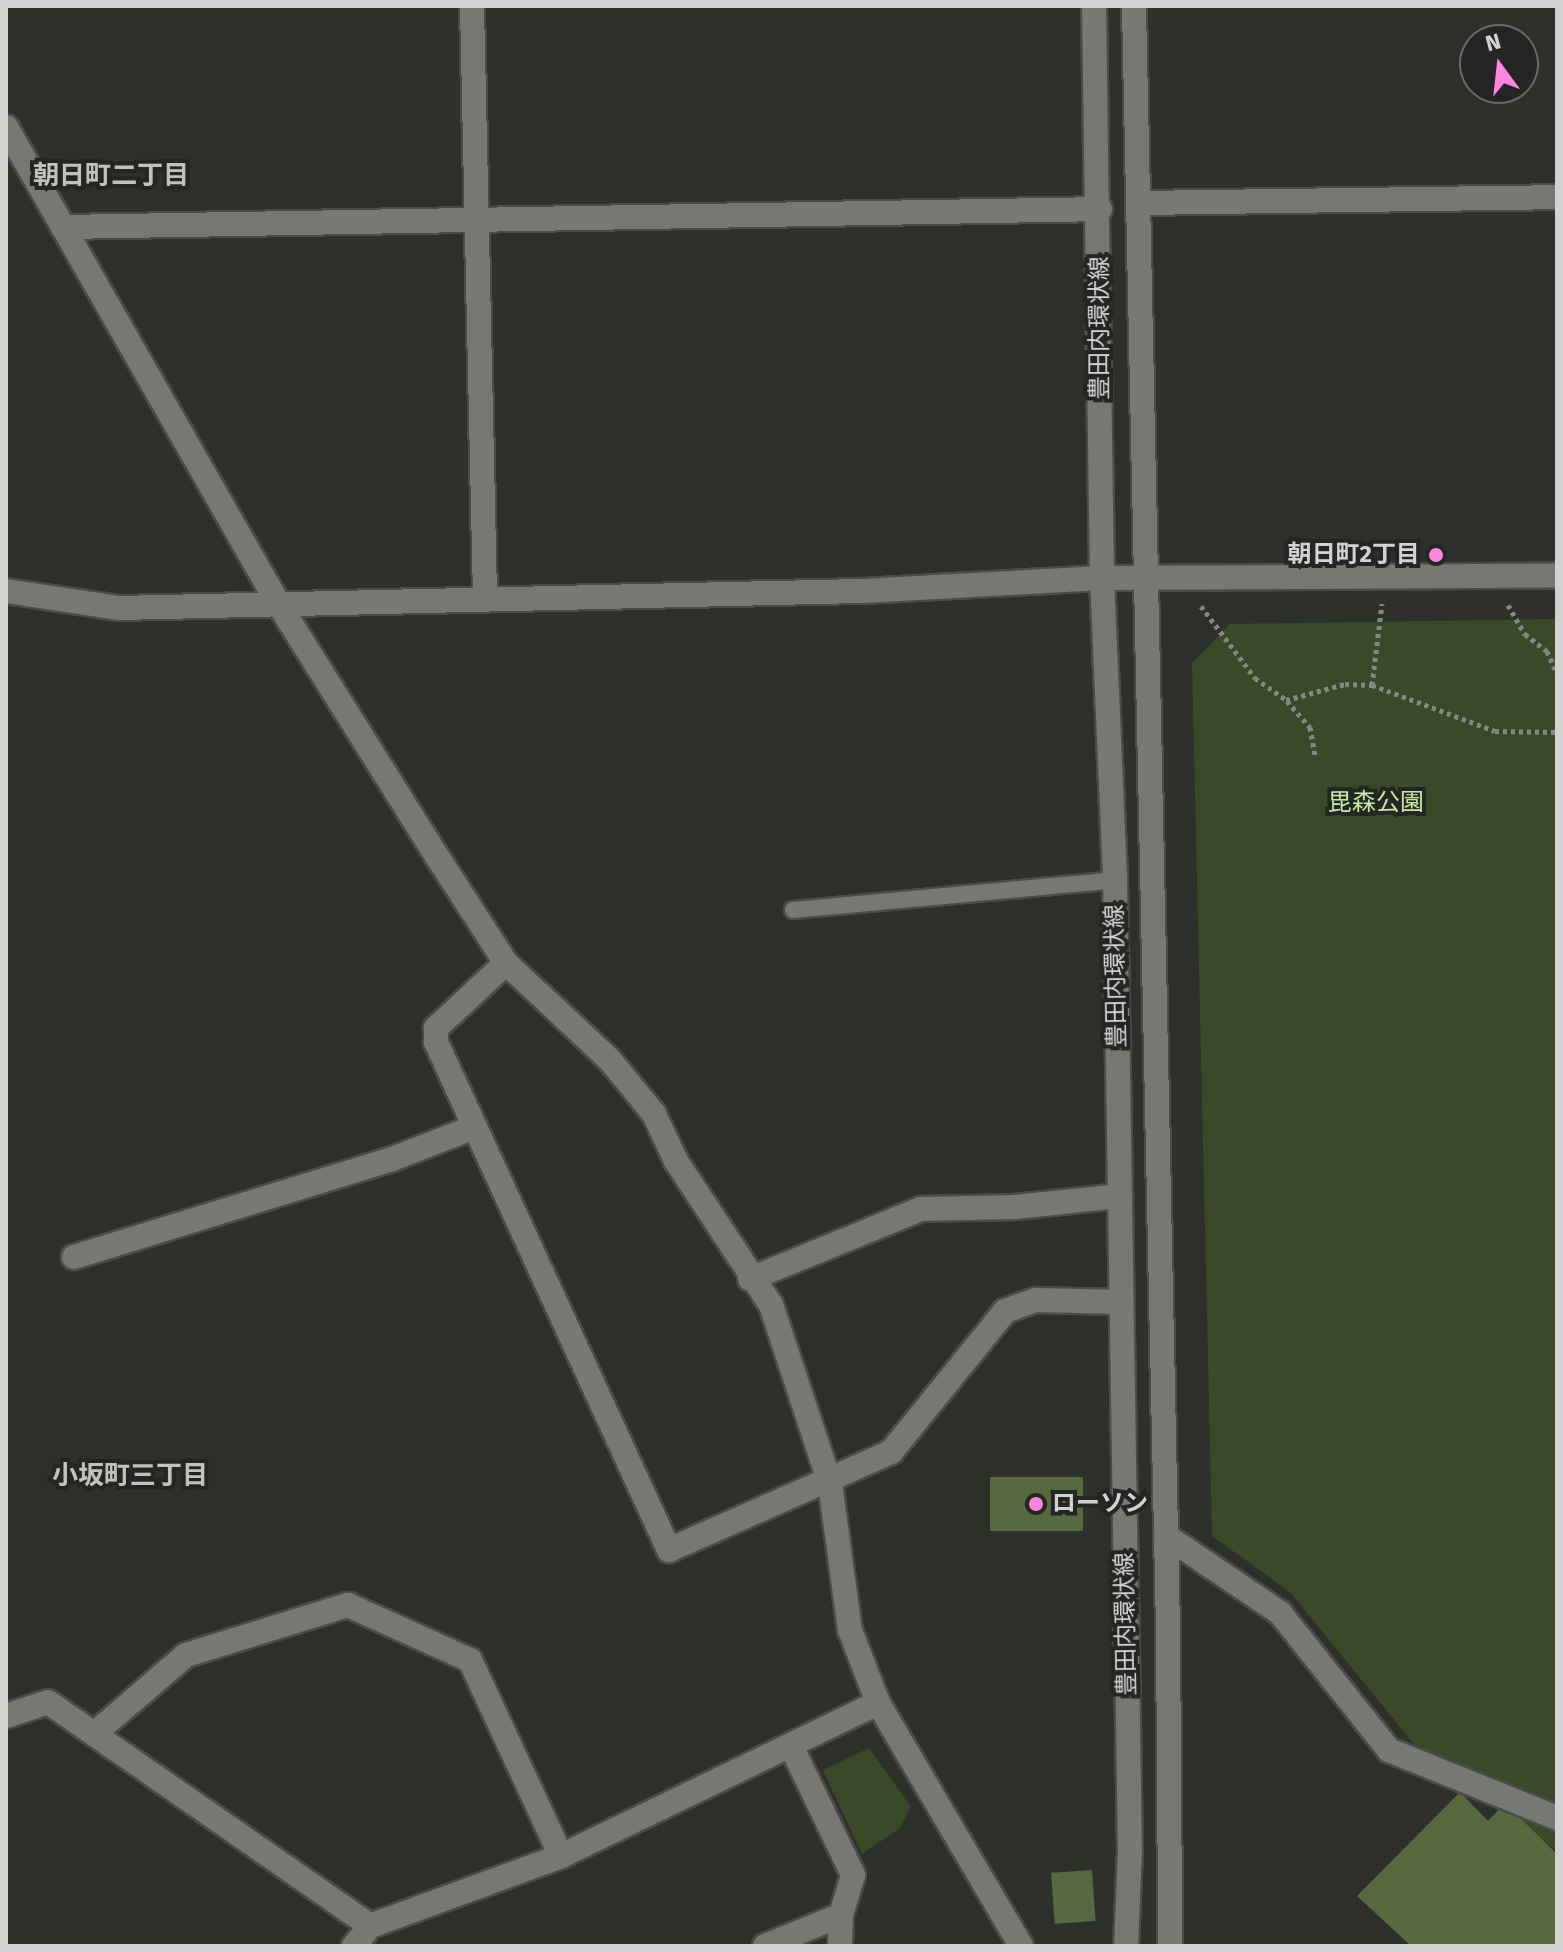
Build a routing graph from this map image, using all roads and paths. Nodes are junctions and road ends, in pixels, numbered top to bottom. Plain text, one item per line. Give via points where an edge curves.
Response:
1 (472, 6) edge
2 (1094, 6) edge
3 (1134, 6) edge
4 (6, 127) edge
5 (1557, 197) edge
6 (1139, 203) junction
7 (1100, 209) junction
8 (476, 216) junction
9 (63, 227) junction
10 (1386, 576) junction
11 (1492, 576) junction
12 (1557, 576) edge
13 (1102, 578) junction
14 (1181, 580) junction
15 (1143, 581) junction
16 (6, 591) edge
17 (485, 596) junction
18 (278, 603) junction
19 (1557, 673) edge
20 (1372, 685) junction
21 (1286, 700) junction
22 (1557, 732) edge
23 (1315, 756) dead end
24 (1115, 880) junction
25 (793, 910) dead end
26 (506, 963) junction
27 (472, 1128) junction
28 (1120, 1196) junction
29 (74, 1257) dead end
30 (750, 1279) junction
31 (1121, 1302) junction
32 (830, 1483) junction
33 (1166, 1536) junction
34 (878, 1703) junction
35 (6, 1716) edge
36 (94, 1734) junction
37 (792, 1748) junction
38 (1557, 1818) edge
39 (561, 1856) junction
40 (841, 1915) junction
41 (370, 1926) junction
42 (354, 1946) edge
43 (765, 1946) edge
44 (840, 1946) edge
45 (1021, 1946) edge
46 (1126, 1946) edge
47 (1170, 1946) edge

1 - 8 street
2 - 7 street, 豊田内環状線
3 - 6 street, 豊田内環状線
4 - 9 street
5 - 6 street
6 - 15 street, 豊田内環状線
7 - 8 street
7 - 13 street, 豊田内環状線
8 - 9 street
8 - 17 street
9 - 18 street
10 - 11 street
10 - 14 street
10 - 20 path
11 - 12 street
11 - 19 path via 1525,634 1547,651
13 - 15 street
13 - 17 street via 862,591
13 - 24 street, 豊田内環状線
14 - 15 street
14 - 21 path via 1255,678
15 - 33 street, 豊田内環状線
16 - 18 street via 118,608
17 - 18 street
18 - 26 street
20 - 21 path via 1345,684
20 - 22 path via 1495,731
21 - 23 path via 1310,727
24 - 25 lane
24 - 28 street, 豊田内環状線
26 - 27 street via 436,1028 436,1042
26 - 30 street via 609,1059 654,1114 676,1161
27 - 29 street via 392,1159
27 - 32 street via 661,1543 676,1551
28 - 30 street via 1015,1207 921,1209
28 - 31 street, 豊田内環状線
30 - 32 street via 771,1305
31 - 32 street via 1036,1300 1005,1311 891,1452
31 - 46 street, 豊田内環状線 via 1130,1851
32 - 34 street via 850,1630
33 - 38 street via 1280,1613 1389,1750
33 - 47 street, 豊田内環状線
34 - 37 street
34 - 45 street
35 - 36 street via 48,1702
36 - 39 street via 186,1655 348,1605 470,1660
36 - 41 street
37 - 39 street
37 - 40 street via 853,1875
39 - 41 street
40 - 43 street
40 - 44 street
41 - 42 street

